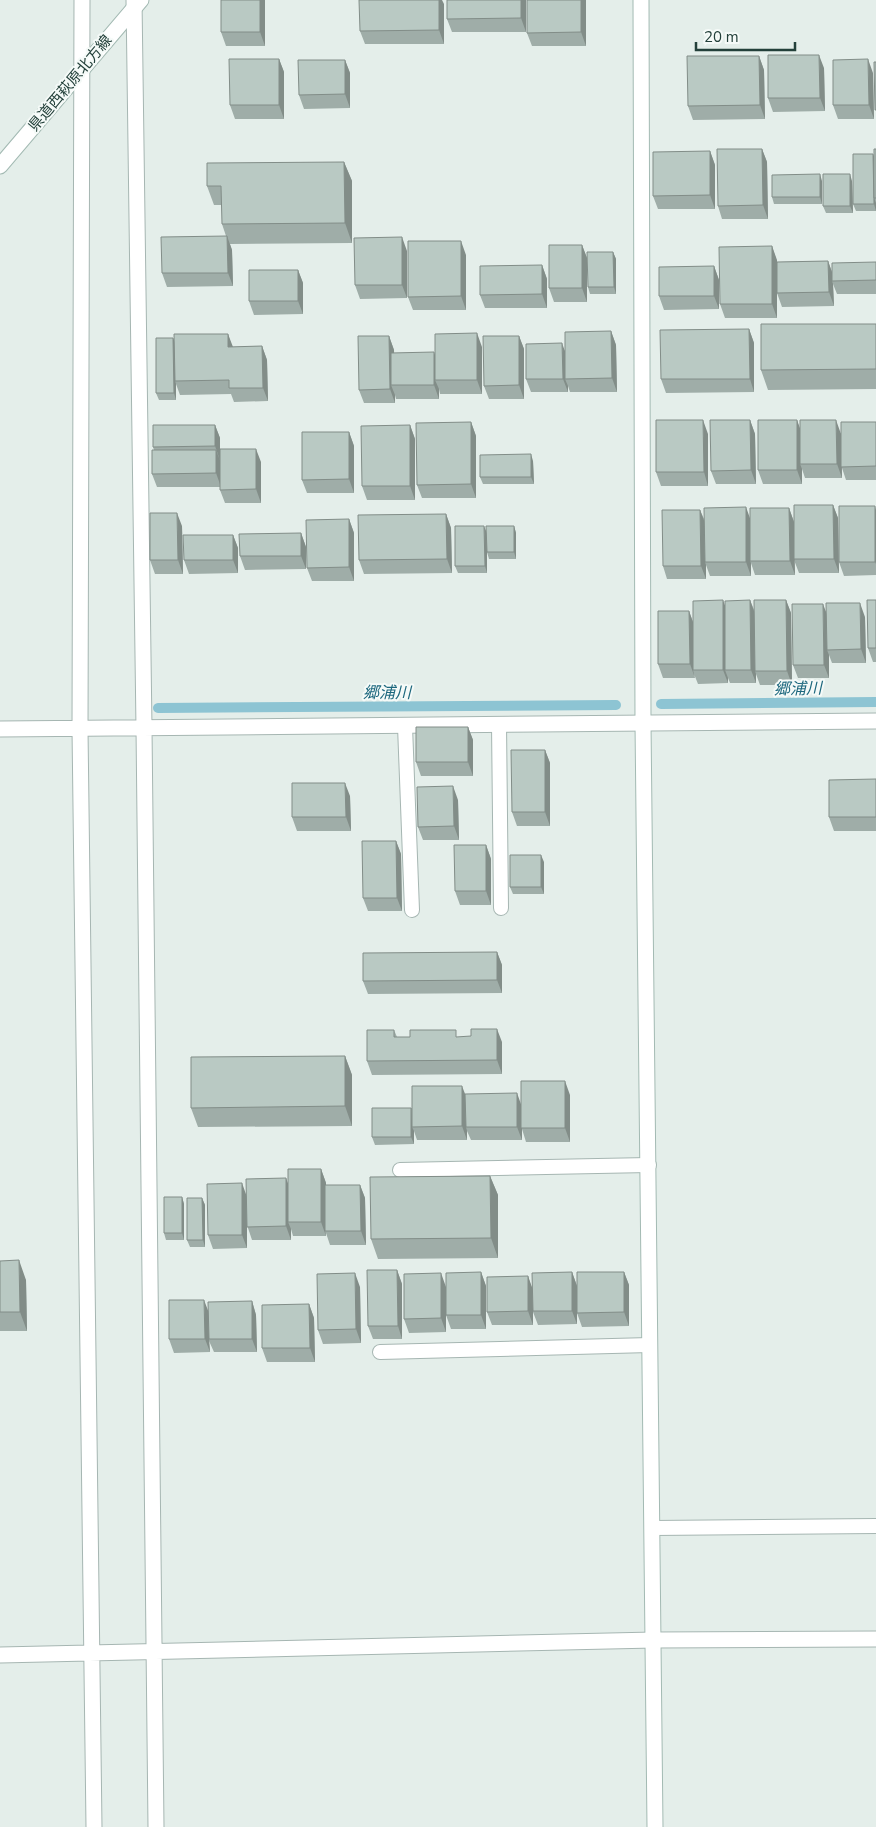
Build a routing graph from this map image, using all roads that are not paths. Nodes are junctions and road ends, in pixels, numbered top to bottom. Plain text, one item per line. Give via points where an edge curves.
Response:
1 (82, 0) edge
2 (641, 0) edge
3 (136, 3) edge
4 (82, 68) junction
5 (0, 166) edge
6 (876, 721) edge
7 (643, 723) junction
8 (499, 724) junction
9 (405, 726) junction
10 (144, 728) junction
11 (0, 729) edge
12 (80, 729) junction
13 (501, 908) dead end
14 (412, 910) dead end
15 (648, 1165) junction
16 (400, 1170) dead end
17 (650, 1345) junction
18 (380, 1352) dead end
19 (876, 1526) edge
20 (653, 1528) junction
21 (876, 1639) edge
22 (654, 1640) junction
23 (153, 1652) junction
24 (0, 1654) edge
25 (92, 1654) junction
26 (94, 1827) edge
27 (156, 1827) edge
28 (655, 1827) edge

1 - 4 street
2 - 7 street
3 - 4 street, 県道西萩原北方線
3 - 10 street
4 - 5 street, 県道西萩原北方線
4 - 12 street
6 - 7 street
7 - 8 street
7 - 15 street
8 - 9 street
8 - 13 lane
9 - 10 street
9 - 14 lane
10 - 12 street
10 - 23 street
11 - 12 street
12 - 25 street
15 - 16 lane
15 - 17 street
17 - 18 lane
17 - 20 street
19 - 20 lane
20 - 22 street
21 - 22 street
22 - 23 street
22 - 28 street
23 - 25 street
23 - 27 street
24 - 25 street
25 - 26 street

